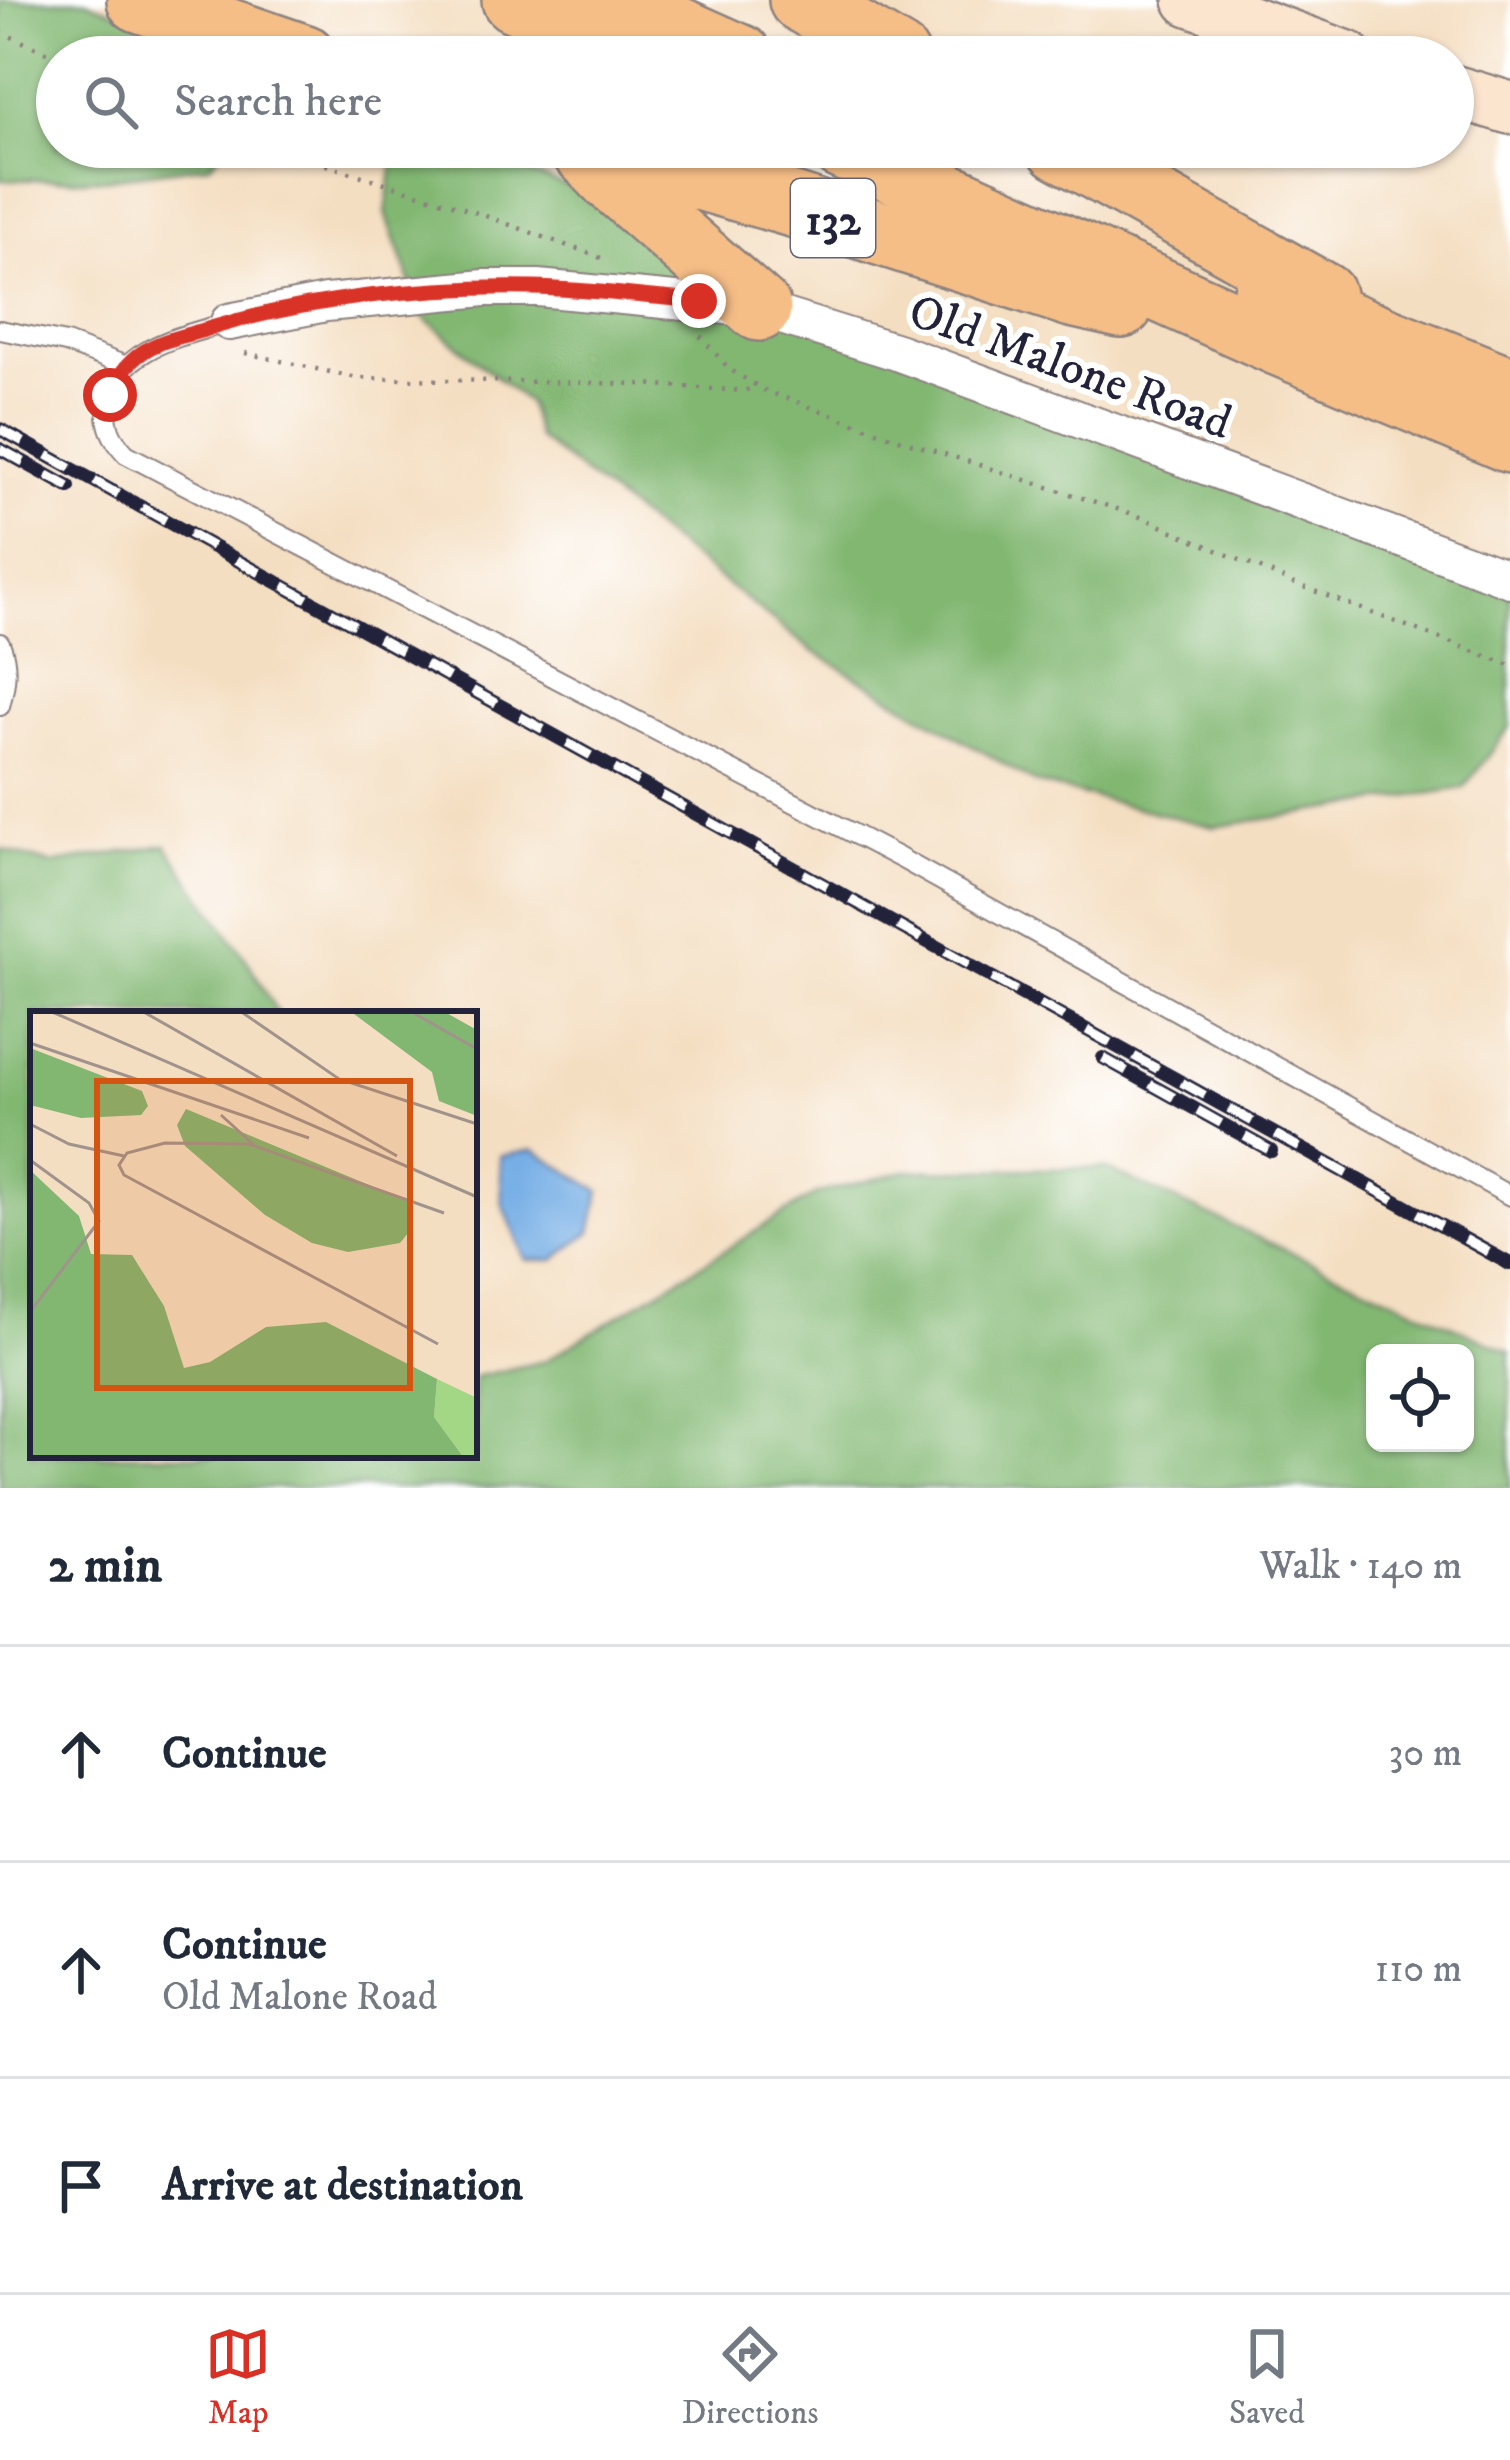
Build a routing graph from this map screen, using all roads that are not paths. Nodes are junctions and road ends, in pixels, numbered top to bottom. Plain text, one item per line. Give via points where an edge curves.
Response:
1 (139, 0) edge
2 (514, 0) edge
3 (613, 0) edge
4 (801, 0) edge
5 (1190, 0) edge
6 (244, 36) edge
7 (594, 36) edge
8 (694, 36) edge
9 (862, 36) edge
10 (1289, 36) edge
11 (1474, 97) edge
12 (1510, 108) edge
13 (600, 168) edge
14 (665, 168) edge
15 (888, 168) edge
16 (987, 168) edge
17 (1096, 168) edge
18 (759, 309) junction
19 (217, 326) joint
20 (0, 330) edge
21 (1280, 344) junction
22 (126, 366) junction
23 (1450, 366) junction
24 (1510, 389) edge
25 (1510, 441) edge
26 (1510, 579) edge
27 (0, 643) edge
28 (0, 706) edge
29 (1510, 1196) edge

1 - 6 highway
2 - 7 highway
3 - 8 highway
4 - 9 highway
5 - 10 street
11 - 12 street
13 - 18 highway
14 - 21 highway, 132 via 1072,295
15 - 21 highway
16 - 23 highway
17 - 23 highway
18 - 19 street, Old Malone Road via 485,288 326,303
18 - 26 street, Old Malone Road via 897,352
19 - 22 lane via 144,351
20 - 22 lane
21 - 25 highway, 132
22 - 29 lane via 106,409 113,440 126,454 858,836
23 - 24 highway
27 - 28 lane via 7,680

